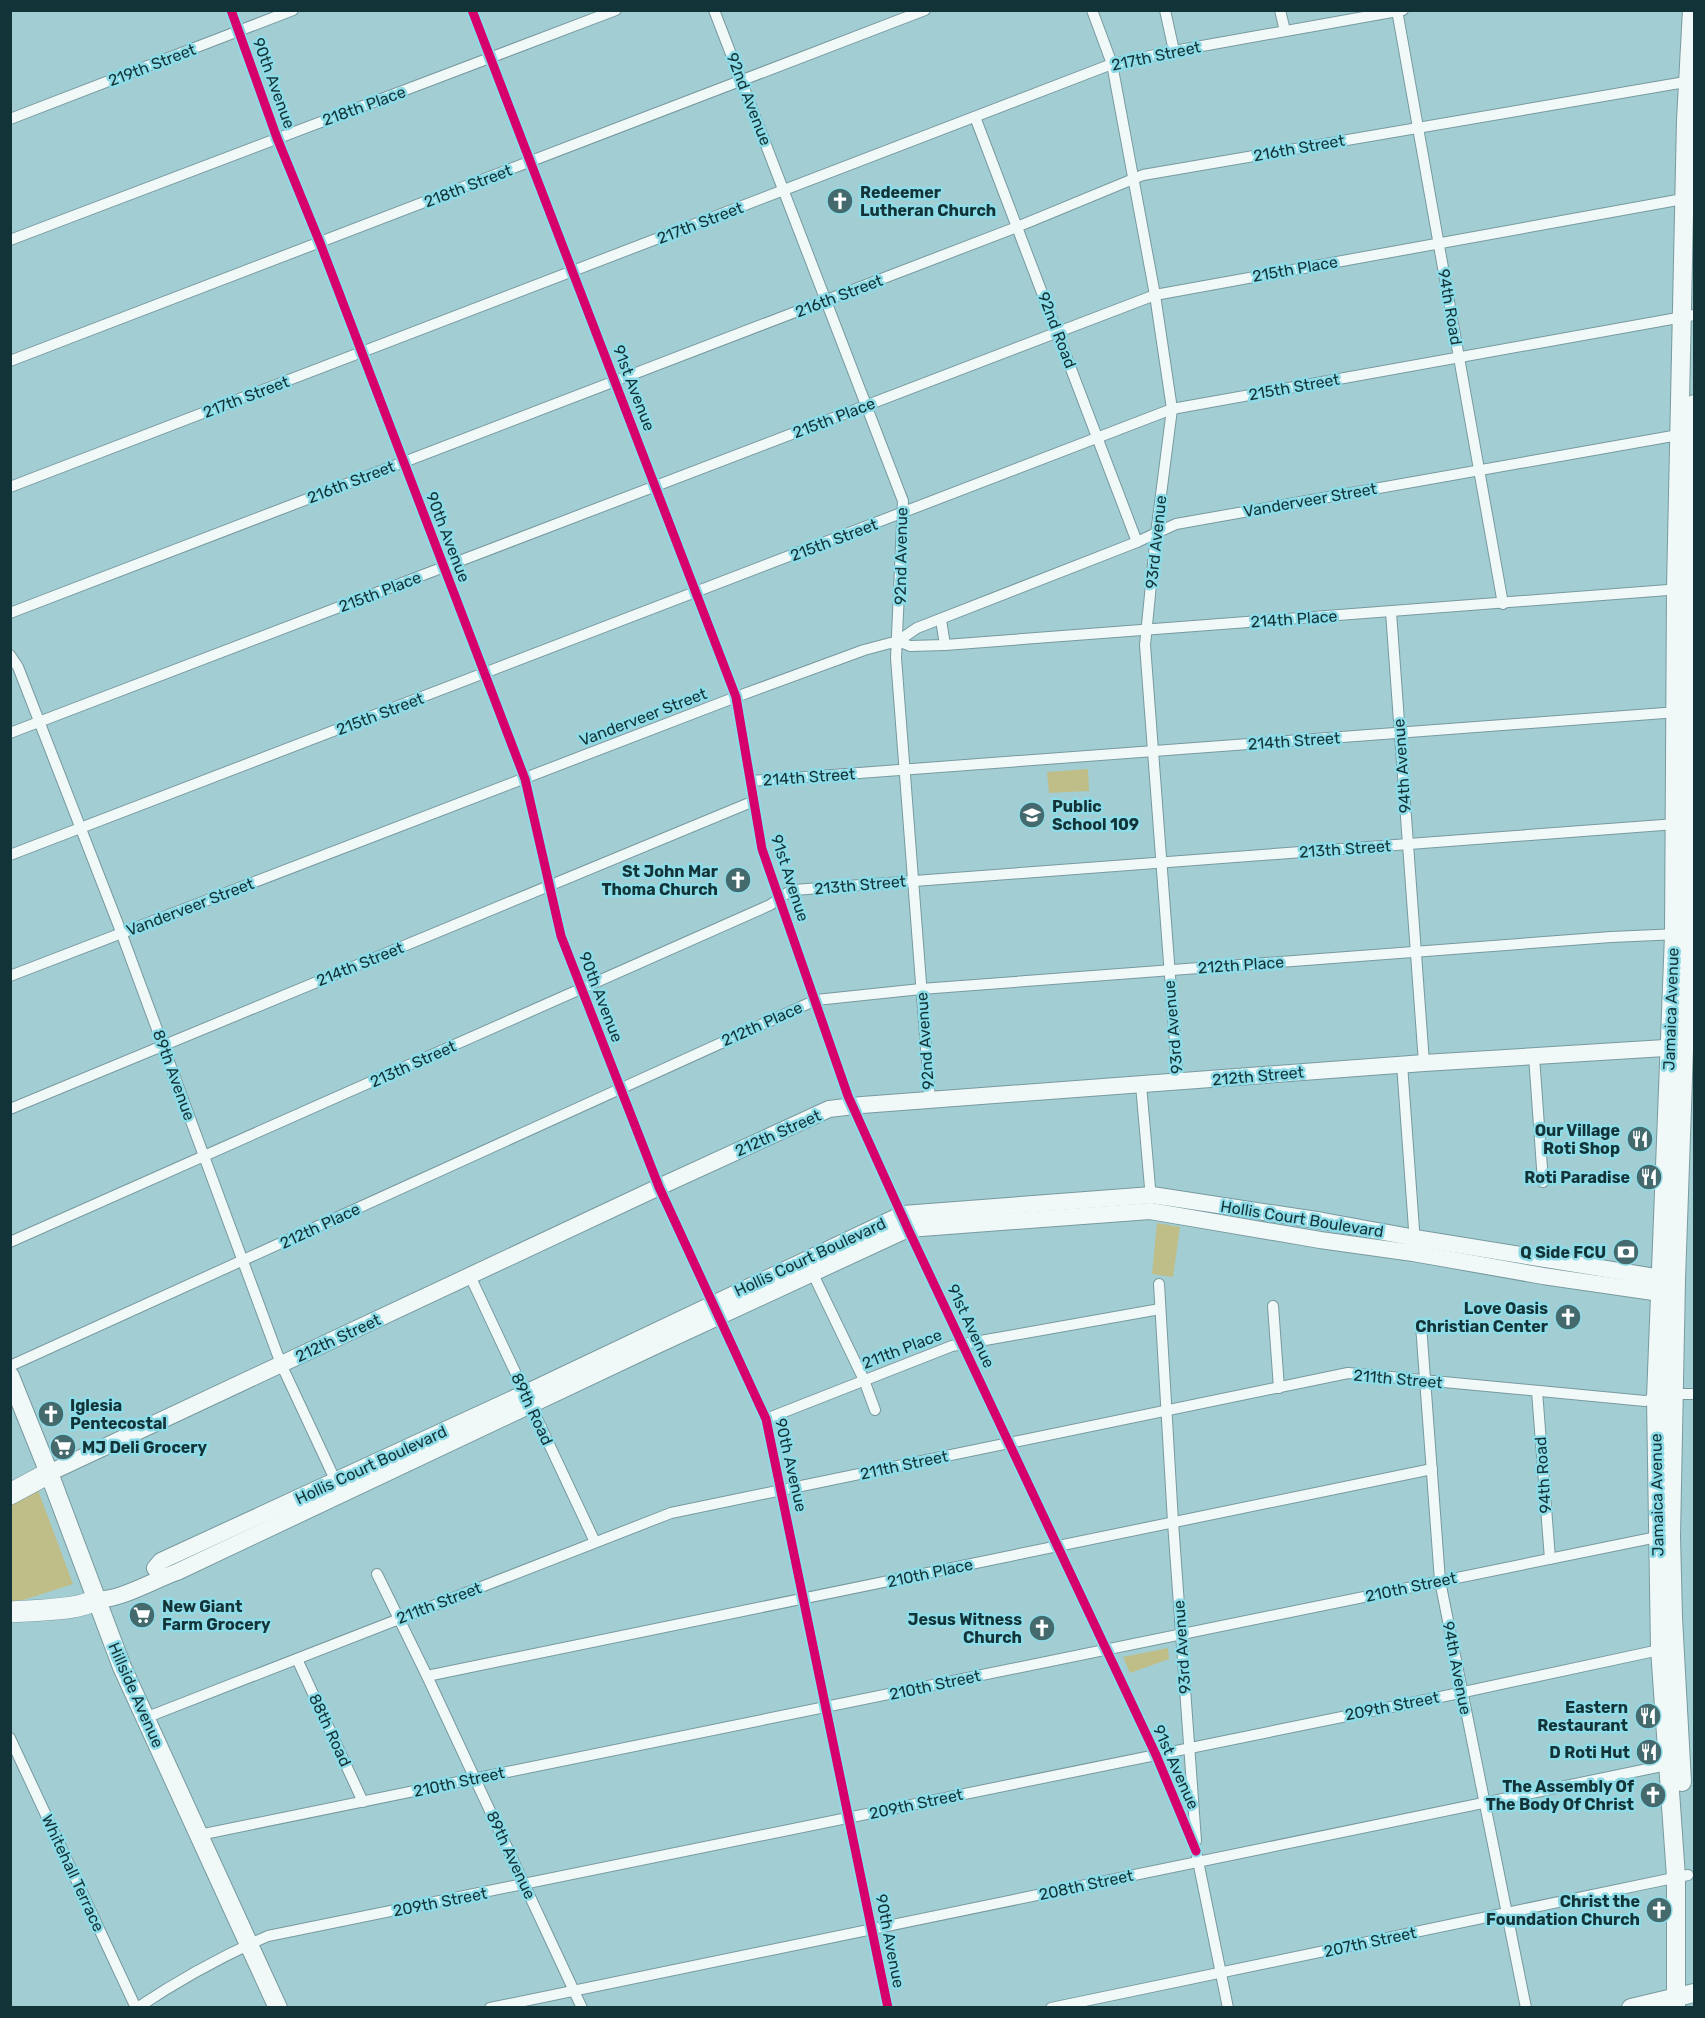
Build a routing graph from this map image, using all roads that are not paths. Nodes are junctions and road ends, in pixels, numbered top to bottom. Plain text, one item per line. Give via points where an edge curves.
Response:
1 (231, 10) edge
2 (293, 10) edge
3 (472, 10) edge
4 (616, 10) edge
5 (714, 10) edge
6 (925, 10) edge
7 (1092, 10) edge
8 (1165, 10) edge
9 (1280, 10) edge
10 (1692, 10) edge
11 (1399, 11) edge
12 (239, 31) junction
13 (1285, 31) junction
14 (1174, 51) junction
15 (490, 59) junction
16 (1112, 64) junction
17 (742, 81) junction
18 (1691, 81) edge
19 (975, 117) junction
20 (10, 119) edge
21 (1418, 127) junction
22 (277, 138) junction
23 (531, 162) junction
24 (1134, 180) junction
25 (784, 191) junction
26 (1690, 198) edge
27 (1017, 227) junction
28 (10, 240) edge
29 (320, 243) junction
30 (1439, 243) junction
31 (573, 272) junction
32 (1155, 295) junction
33 (826, 300) junction
34 (1689, 316) edge
35 (1058, 333) junction
36 (361, 353) junction
37 (1459, 356) junction
38 (10, 361) edge
39 (615, 381) junction
40 (1695, 404) edge
41 (867, 406) junction
42 (1172, 410) junction
43 (1687, 434) edge
44 (1098, 438) junction
45 (403, 462) junction
46 (1479, 470) junction
47 (655, 486) junction
48 (10, 487) edge
49 (903, 513) junction
50 (1156, 534) junction
51 (1137, 542) junction
52 (444, 568) junction
53 (1684, 589) junction
54 (696, 592) junction
55 (1503, 604) junction
56 (1391, 612) junction
57 (10, 613) edge
58 (941, 620) junction
59 (1147, 630) junction
60 (898, 641) junction
61 (945, 645) junction
62 (10, 655) edge
63 (485, 674) junction
64 (736, 697) junction
65 (1682, 712) junction
66 (40, 723) junction
67 (10, 733) edge
68 (1399, 734) junction
69 (1153, 751) junction
70 (905, 770) junction
71 (525, 779) junction
72 (751, 781) junction
73 (754, 801) junction
74 (1688, 820) edge
75 (80, 828) junction
76 (1408, 844) junction
77 (10, 855) edge
78 (1161, 862) junction
79 (914, 881) junction
80 (551, 885) junction
81 (780, 898) junction
82 (1691, 901) edge
83 (121, 933) junction
84 (1681, 934) junction
85 (1416, 952) junction
86 (1169, 971) junction
87 (10, 976) edge
88 (583, 989) junction
89 (921, 989) junction
90 (816, 1000) junction
91 (163, 1046) junction
92 (1677, 1047) junction
93 (1534, 1056) junction
94 (1424, 1063) junction
95 (1402, 1064) junction
96 (1178, 1082) junction
97 (1141, 1085) junction
98 (621, 1088) junction
99 (930, 1100) junction
100 (853, 1106) junction
101 (10, 1109) edge
102 (204, 1157) junction
103 (1543, 1182) dead end
104 (659, 1187) junction
105 (1151, 1203) junction
106 (1235, 1208) junction
107 (906, 1221) junction
108 (1323, 1221) junction
109 (1234, 1225) junction
110 (1320, 1240) junction
111 (10, 1242) edge
112 (1415, 1245) junction
113 (1477, 1256) junction
114 (1545, 1258) junction
115 (243, 1261) junction
116 (809, 1267) junction
117 (470, 1276) junction
118 (1543, 1276) junction
119 (1159, 1284) dead end
120 (1668, 1286) junction
121 (1273, 1306) dead end
122 (1160, 1309) junction
123 (717, 1310) junction
124 (1421, 1325) dead end
125 (963, 1343) junction
126 (281, 1364) junction
127 (10, 1366) edge
128 (10, 1376) edge
129 (864, 1380) junction
130 (1426, 1381) junction
131 (1279, 1388) junction
132 (1537, 1391) junction
133 (1695, 1394) edge
134 (1665, 1396) junction
135 (528, 1399) junction
136 (875, 1410) dead end
137 (1167, 1411) junction
138 (766, 1419) junction
139 (1010, 1443) junction
140 (1432, 1469) junction
141 (50, 1473) junction
142 (339, 1488) junction
143 (782, 1490) junction
144 (10, 1494) edge
145 (1173, 1521) junction
146 (1664, 1536) junction
147 (595, 1542) junction
148 (1058, 1546) junction
149 (1550, 1559) junction
150 (377, 1574) dead end
151 (1440, 1581) junction
152 (805, 1598) junction
153 (10, 1599) edge
154 (96, 1599) junction
155 (10, 1612) edge
156 (399, 1618) junction
157 (1182, 1634) junction
158 (1667, 1648) junction
159 (1106, 1649) junction
160 (297, 1659) junction
161 (427, 1676) junction
162 (1461, 1692) junction
163 (827, 1707) junction
164 (145, 1718) junction
165 (10, 1738) edge
166 (1189, 1747) junction
167 (1156, 1755) junction
168 (1675, 1763) junction
169 (475, 1779) junction
170 (363, 1802) junction
171 (1484, 1803) junction
172 (850, 1818) junction
173 (199, 1835) junction
174 (1197, 1856) junction
175 (1682, 1876) junction
176 (525, 1885) junction
177 (1507, 1914) junction
178 (872, 1929) junction
179 (249, 1944) junction
180 (1221, 1973) junction
181 (574, 1990) junction
182 (1684, 2000) edge
183 (136, 2007) edge
184 (278, 2007) edge
185 (490, 2007) edge
186 (582, 2007) edge
187 (888, 2007) edge
188 (1051, 2007) edge
189 (1228, 2007) edge
190 (1526, 2007) edge
191 (1631, 2007) edge
192 (1658, 2007) edge

1 - 12 street, 90th Avenue
2 - 12 street, 219th Street
3 - 15 street, 91st Avenue
4 - 15 street, 218th Place
5 - 17 street, 92nd Avenue
6 - 17 street, 218th Street
7 - 16 street, 93rd Avenue
8 - 14 street
9 - 13 street
10 - 18 main road, Jamaica Avenue
11 - 13 street, 217th Street
11 - 21 street, 94th Road
12 - 20 street, 219th Street
12 - 22 street, 90th Avenue
13 - 14 street, 217th Street
14 - 16 street, 217th Street
15 - 22 street, 218th Place
15 - 23 street, 91st Avenue
16 - 19 street, 217th Street
16 - 24 street, 93rd Avenue
17 - 23 street, 218th Street
17 - 25 street, 92nd Avenue
18 - 21 street, 216th Street
18 - 26 main road, Jamaica Avenue
19 - 25 street, 217th Street
19 - 27 street, 92nd Road
21 - 24 street, 216th Street via 1143,175
21 - 30 street, 94th Road
22 - 28 street, 218th Place
22 - 29 street, 90th Avenue
23 - 29 street, 218th Street
23 - 31 street, 91st Avenue
24 - 27 street, 216th Street
24 - 32 street, 93rd Avenue
25 - 31 street, 217th Street
25 - 33 street, 92nd Avenue
26 - 30 street, 215th Place
26 - 34 main road, Jamaica Avenue
27 - 33 street, 216th Street
27 - 35 street, 92nd Road
29 - 36 street, 90th Avenue
29 - 38 street, 218th Street
30 - 32 street, 215th Place
30 - 37 street, 94th Road
31 - 36 street, 217th Street
31 - 39 street, 91st Avenue
32 - 35 street, 215th Place
32 - 42 street, 93rd Avenue
33 - 39 street, 216th Street
33 - 41 street, 92nd Avenue
34 - 37 street, 215th Street
34 - 43 main road, Jamaica Avenue
35 - 41 street, 215th Place
35 - 44 street, 92nd Road
36 - 45 street, 90th Avenue
36 - 48 street, 217th Street
37 - 42 street, 215th Street
37 - 46 street, 94th Road
39 - 45 street, 216th Street
39 - 47 street, 91st Avenue
40 - 43 main road, Jamaica Avenue
41 - 47 street, 215th Place
41 - 49 street, 92nd Avenue via 903,501
42 - 44 street, 215th Street
42 - 50 street, 93rd Avenue
43 - 46 street, Vanderveer Street
43 - 53 main road, Jamaica Avenue
44 - 49 street, 215th Street
44 - 51 street, 92nd Road
45 - 52 street, 90th Avenue
45 - 57 street, 216th Street
46 - 50 street, Vanderveer Street via 1176,524
46 - 55 street, 94th Road
47 - 52 street, 215th Place
47 - 54 street, 91st Avenue
49 - 54 street, 215th Street
49 - 60 street, 92nd Avenue
50 - 51 street, Vanderveer Street
50 - 59 street, 93rd Avenue
51 - 58 street, Vanderveer Street
52 - 63 street, 90th Avenue
52 - 66 street, 215th Place
53 - 55 street, 214th Place
53 - 65 main road, Jamaica Avenue
54 - 63 street, 215th Street
54 - 64 street, 91st Avenue
55 - 56 street, 214th Place
56 - 59 street, 214th Place
56 - 68 street, 94th Avenue
58 - 60 street, Vanderveer Street via 917,628
58 - 61 street
59 - 61 street, 214th Place
59 - 69 street, 93rd Avenue
60 - 61 street, 214th Place via 910,646
60 - 64 street, Vanderveer Street
60 - 70 street, 92nd Avenue
62 - 66 street, 89th Avenue
63 - 71 street, 90th Avenue
63 - 75 street, 215th Street
64 - 71 street, Vanderveer Street
64 - 72 street, 91st Avenue
65 - 68 street, 214th Street
65 - 74 main road, Jamaica Avenue
66 - 67 street, 215th Place
66 - 75 street, 89th Avenue
68 - 69 street, 214th Street
68 - 76 street, 94th Avenue
69 - 70 street, 214th Street
69 - 78 street, 93rd Avenue
70 - 72 street, 214th Street
70 - 79 street, 92nd Avenue
71 - 80 street, 90th Avenue
71 - 83 street, Vanderveer Street
72 - 73 street, 214th Street
73 - 80 street, 214th Street
73 - 81 street, 91st Avenue via 762,849
74 - 76 street, 213th Street
74 - 82 main road, Jamaica Avenue
74 - 84 main road, Jamaica Avenue via 1675,846
75 - 77 street, 215th Street
75 - 83 street, 89th Avenue
76 - 78 street, 213th Street
76 - 85 street, 94th Avenue
78 - 79 street, 213th Street
78 - 86 street, 93rd Avenue
79 - 81 street, 213th Street via 794,890
79 - 89 street, 92nd Avenue
80 - 88 street, 90th Avenue via 561,936
80 - 91 street, 214th Street
81 - 88 street, 213th Street
81 - 90 street, 91st Avenue
82 - 84 main road, Jamaica Avenue
83 - 87 street, Vanderveer Street
83 - 91 street, 89th Avenue
84 - 85 street, 212th Place
84 - 92 main road, Jamaica Avenue
85 - 86 street, 212th Place
85 - 94 street, 94th Avenue
86 - 89 street, 212th Place
86 - 96 street, 93rd Avenue
88 - 98 street, 90th Avenue
88 - 102 street, 213th Street
89 - 90 street, 212th Place
89 - 99 street, 92nd Avenue
90 - 98 street, 212th Place
90 - 100 street, 91st Avenue
91 - 101 street, 214th Street
91 - 102 street, 89th Avenue
92 - 93 main road, 212th Street
92 - 120 main road, Jamaica Avenue via 1680,1113
93 - 94 main road, 212th Street
93 - 103 street
94 - 95 main road, 212th Street
95 - 96 main road, 212th Street
95 - 112 street
96 - 97 main road, 212th Street
97 - 99 main road, 212th Street
97 - 105 street
98 - 104 street, 90th Avenue
98 - 115 street, 212th Place
99 - 100 main road, 212th Street
100 - 104 main road, 212th Street via 829,1109
100 - 107 street, 91st Avenue
102 - 111 street, 213th Street
102 - 115 street, 89th Avenue
104 - 117 main road, 212th Street
104 - 123 street, 90th Avenue
105 - 106 main road, Hollis Court Boulevard
105 - 107 main road, Hollis Court Boulevard
105 - 109 main road, Hollis Court Boulevard
106 - 108 main road, Hollis Court Boulevard
106 - 109 main road
107 - 116 main road, Hollis Court Boulevard
107 - 125 street, 91st Avenue
108 - 110 main road
108 - 112 main road, Hollis Court Boulevard
109 - 110 main road, Hollis Court Boulevard
110 - 112 main road, Hollis Court Boulevard
112 - 113 main road, Hollis Court Boulevard
113 - 114 main road, Hollis Court Boulevard
113 - 118 main road, Hollis Court Boulevard
114 - 118 main road
114 - 120 main road, Hollis Court Boulevard
115 - 126 street, 89th Avenue
115 - 127 street, 212th Place
116 - 123 main road, Hollis Court Boulevard
116 - 129 street
117 - 126 main road, 212th Street
117 - 135 street, 89th Road
118 - 120 main road, Hollis Court Boulevard
119 - 122 street, 93rd Avenue
120 - 134 main road, Jamaica Avenue
121 - 131 street
122 - 125 street, 211th Place
122 - 137 street, 93rd Avenue
123 - 135 main road, Hollis Court Boulevard
123 - 138 street, 90th Avenue
124 - 130 street, 94th Avenue
125 - 129 street, 211th Place
125 - 139 street, 91st Avenue
126 - 141 main road, 212th Street
126 - 142 street, 89th Avenue
128 - 141 main road, Hillside Avenue
129 - 136 street
129 - 138 street, 211th Place
130 - 131 street, 211th Street via 1348,1373
130 - 132 street, 211th Street
130 - 140 street, 94th Avenue
131 - 137 street, 211th Street
132 - 134 street, 211th Street via 1636,1401
132 - 149 street, 94th Road
133 - 134 street, 211th Street
134 - 146 main road, Jamaica Avenue
135 - 142 main road, Hollis Court Boulevard
135 - 147 street, 89th Road
137 - 139 street, 211th Street
137 - 145 street, 93rd Avenue
138 - 143 street, 90th Avenue
139 - 143 street, 211th Street
139 - 148 street, 91st Avenue
140 - 145 street, 210th Place
140 - 151 street, 94th Avenue
141 - 144 highway
141 - 154 main road, Hillside Avenue
142 - 154 main road, Hollis Court Boulevard via 222,1542 161,1577 116,1597
143 - 147 street, 211th Street via 671,1513
143 - 152 street, 90th Avenue
145 - 148 street, 210th Place
145 - 157 street, 93rd Avenue
146 - 149 street, 210th Street
146 - 158 main road, Jamaica Avenue
147 - 156 street, 211th Street
148 - 152 street, 210th Place
148 - 159 street, 91st Avenue
149 - 151 street, 210th Street
150 - 156 street, 89th Avenue
151 - 157 street, 210th Street
151 - 162 street, 94th Avenue
152 - 161 street, 210th Place
152 - 163 street, 90th Avenue
153 - 154 highway via 74,1593
154 - 155 highway via 79,1606
154 - 164 main road, Hillside Avenue
156 - 160 street, 211th Street
156 - 161 street, 89th Avenue
157 - 159 street, 210th Street
157 - 166 street, 93rd Avenue
158 - 162 street, 209th Street
158 - 168 main road, Jamaica Avenue
159 - 163 street, 210th Street
159 - 167 street, 91st Avenue
160 - 164 street, 211th Street
160 - 170 street, 88th Road
161 - 169 street, 89th Avenue
162 - 166 street, 209th Street
162 - 171 street, 94th Avenue
163 - 169 street, 210th Street
163 - 172 street, 90th Avenue
164 - 173 main road, Hillside Avenue
165 - 183 street, Whitehall Terrace
166 - 167 street, 209th Street
166 - 174 street, 93rd Avenue
167 - 172 street, 209th Street
167 - 174 street, 91st Avenue
168 - 171 street, 208th Street
168 - 175 main road, Jamaica Avenue
169 - 170 street, 210th Street
169 - 176 street, 89th Avenue
170 - 173 street, 210th Street
171 - 174 street, 208th Street
171 - 177 street, 94th Avenue
172 - 176 street, 209th Street
172 - 178 street, 90th Avenue
173 - 179 main road, Hillside Avenue
174 - 178 street, 208th Street
174 - 180 street, 93rd Avenue
175 - 177 street, 207th Street
175 - 182 main road, Jamaica Avenue
176 - 179 street, 209th Street via 268,1936
176 - 181 street, 89th Avenue
177 - 180 street, 207th Street
177 - 190 street, 94th Avenue
178 - 181 street, 208th Street
178 - 187 street, 90th Avenue
179 - 183 street, 209th Street
179 - 184 main road, Hillside Avenue
180 - 188 street, 207th Street
180 - 189 street, 93rd Avenue
181 - 185 street, 208th Street
181 - 186 street, 89th Avenue
182 - 191 main road
182 - 192 main road

